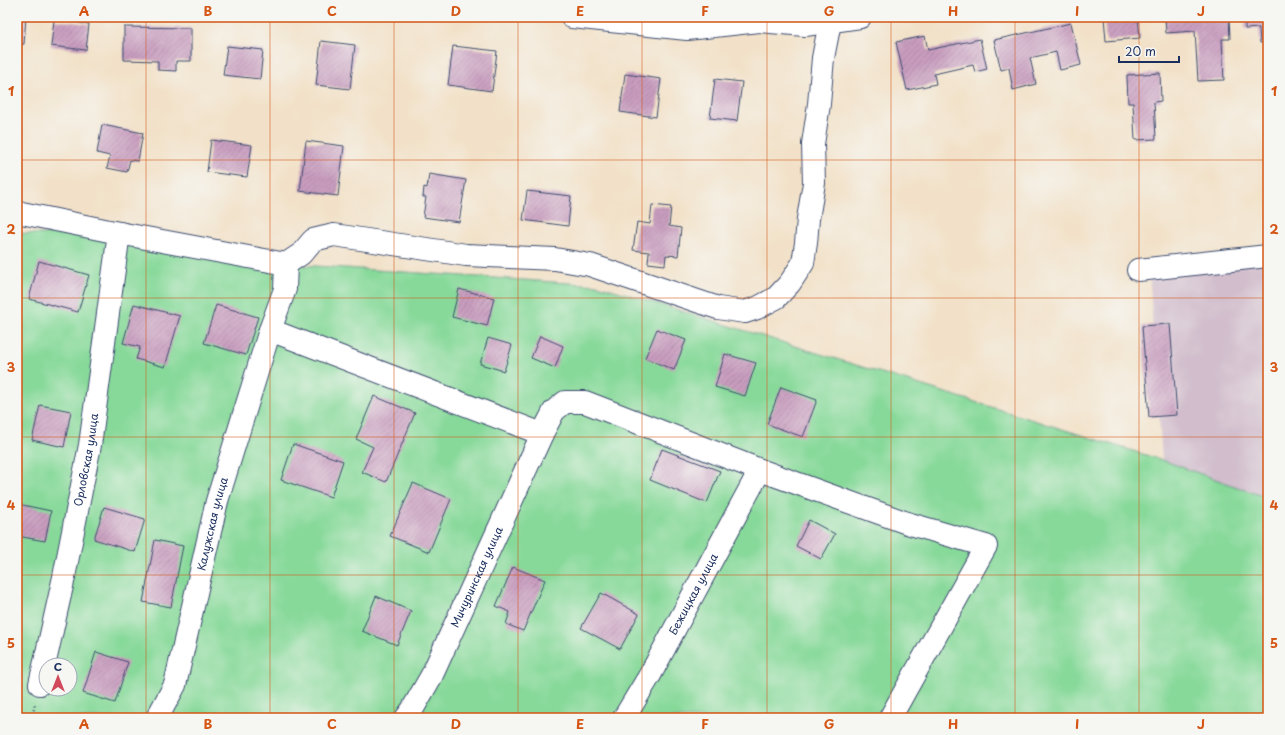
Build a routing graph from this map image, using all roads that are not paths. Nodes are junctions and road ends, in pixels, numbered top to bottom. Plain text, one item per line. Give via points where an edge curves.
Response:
1 (572, 17) edge
2 (860, 17) edge
3 (830, 22) junction
4 (17, 212) edge
5 (119, 233) junction
6 (1268, 256) edge
7 (286, 264) junction
8 (1138, 270) dead end
9 (270, 330) junction
10 (542, 434) junction
11 (760, 470) junction
12 (46, 657) edge
13 (157, 718) edge
14 (406, 718) edge
15 (624, 718) edge
16 (890, 718) edge

1 - 3 street via 687,29 759,21 805,25
2 - 3 street
3 - 7 street via 813,144 814,183 802,263 790,283 776,298 757,308 745,312 718,308 590,265 555,259 466,255 334,235 313,240 301,254
4 - 5 street
5 - 7 street
5 - 12 street, Орловская улица via 90,445
6 - 8 street
7 - 9 street, Калужская улица via 285,290
9 - 10 street
9 - 13 street, Калужская улица via 218,501 175,685
10 - 11 street, Мичуринская улица via 554,410 565,402 585,402
10 - 14 street, Мичуринская улица via 432,675
11 - 15 street, Бежицкая улица via 650,675
11 - 16 street, Мичуринская улица via 907,523 986,546

